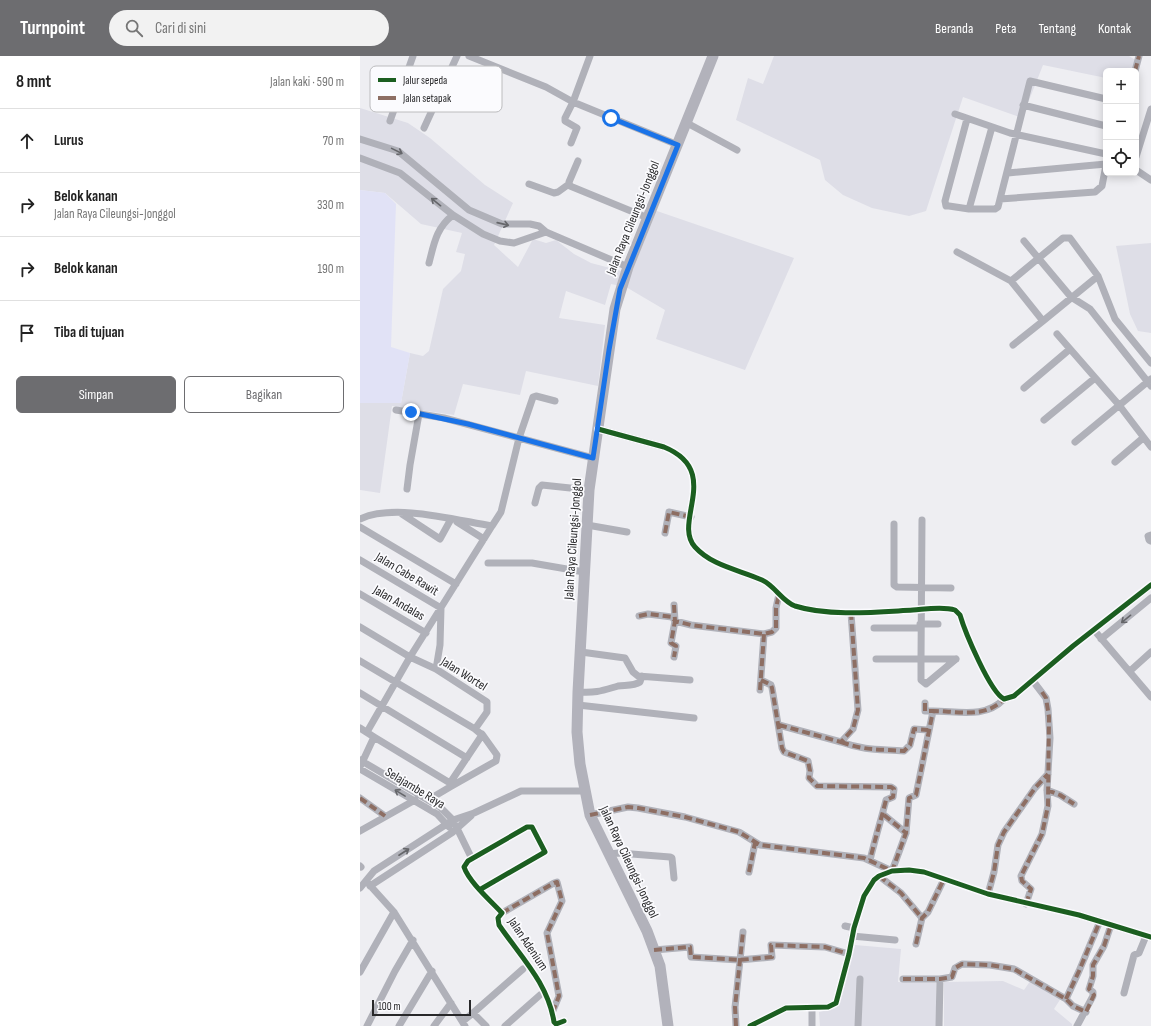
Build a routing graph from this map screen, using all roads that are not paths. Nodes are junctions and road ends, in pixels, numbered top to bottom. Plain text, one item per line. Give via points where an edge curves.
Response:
1 (413, 56) edge
2 (457, 56) edge
3 (469, 56) edge
4 (590, 56) edge
5 (713, 56) edge
6 (1139, 56) edge
7 (409, 66) edge
8 (452, 66) edge
9 (494, 66) edge
10 (1136, 68) edge
11 (502, 69) edge
12 (1103, 98) edge
13 (573, 102) junction
14 (1023, 106) junction
15 (1151, 109) edge
16 (393, 112) edge
17 (431, 112) edge
18 (955, 114) dead end
19 (967, 119) junction
20 (390, 121) dead end
21 (687, 124) junction
22 (1103, 125) edge
23 (992, 127) junction
24 (424, 128) dead end
25 (1017, 134) junction
26 (360, 139) edge
27 (571, 143) dead end
28 (678, 145) junction
29 (1139, 147) edge
30 (737, 150) dead end
31 (1103, 153) edge
32 (360, 158) edge
33 (578, 160) dead end
34 (1103, 164) edge
35 (1139, 172) edge
36 (1008, 173) junction
37 (1104, 176) edge
38 (1151, 180) edge
39 (529, 184) dead end
40 (569, 184) junction
41 (1000, 199) junction
42 (969, 209) junction
43 (453, 215) junction
44 (648, 218) junction
45 (546, 232) junction
46 (1024, 240) dead end
47 (957, 252) dead end
48 (1039, 258) junction
49 (429, 264) dead end
50 (628, 267) junction
51 (1098, 276) junction
52 (1011, 281) junction
53 (1071, 297) junction
54 (1043, 321) junction
55 (1057, 334) dead end
56 (1013, 345) dead end
57 (1070, 349) junction
58 (1151, 363) edge
59 (1095, 378) junction
60 (1150, 382) edge
61 (1024, 388) dead end
62 (555, 401) dead end
63 (1118, 405) junction
64 (396, 410) dead end
65 (419, 414) junction
66 (1044, 420) dead end
67 (598, 429) junction
68 (519, 438) junction
69 (1143, 438) junction
70 (1075, 442) dead end
71 (1151, 448) edge
72 (593, 458) junction
73 (1115, 462) dead end
74 (408, 489) dead end
75 (589, 490) junction
76 (535, 503) dead end
77 (399, 512) junction
78 (691, 517) junction
79 (360, 519) edge
80 (452, 520) junction
81 (922, 520) dead end
82 (894, 524) dead end
83 (587, 525) junction
84 (492, 526) junction
85 (360, 527) edge
86 (627, 532) dead end
87 (665, 533) dead end
88 (1151, 535) edge
89 (484, 539) junction
90 (1151, 542) edge
91 (360, 560) edge
92 (488, 563) dead end
93 (584, 572) junction
94 (456, 584) junction
95 (1151, 585) edge
96 (921, 588) junction
97 (951, 588) dead end
98 (360, 594) edge
99 (779, 594) junction
100 (1151, 598) edge
101 (674, 605) dead end
102 (441, 608) junction
103 (921, 609) junction
104 (851, 613) junction
105 (639, 616) dead end
106 (675, 621) junction
107 (938, 624) dead end
108 (920, 626) junction
109 (360, 627) edge
110 (874, 628) dead end
111 (1094, 630) junction
112 (426, 633) junction
113 (764, 634) junction
114 (1101, 639) junction
115 (581, 652) junction
116 (1151, 652) edge
117 (410, 657) junction
118 (674, 657) dead end
119 (876, 659) dead end
120 (921, 659) junction
121 (360, 661) edge
122 (436, 669) junction
123 (1130, 670) junction
124 (642, 676) junction
125 (690, 680) dead end
126 (761, 680) junction
127 (1033, 681) junction
128 (396, 682) junction
129 (760, 690) dead end
130 (578, 692) junction
131 (360, 693) edge
132 (1151, 697) edge
133 (1004, 699) junction
134 (925, 703) dead end
135 (578, 705) junction
136 (382, 706) junction
137 (934, 711) junction
138 (694, 718) dead end
139 (779, 725) junction
140 (360, 728) edge
141 (475, 729) junction
142 (928, 730) junction
143 (367, 732) junction
144 (482, 734) junction
145 (374, 737) junction
146 (841, 742) junction
147 (467, 758) junction
148 (361, 764) edge
149 (1048, 774) junction
150 (450, 785) junction
151 (1047, 790) junction
152 (584, 791) junction
153 (421, 796) junction
154 (360, 798) edge
155 (428, 800) junction
156 (414, 801) junction
157 (1074, 804) dead end
158 (474, 813) junction
159 (590, 814) junction
160 (884, 815) junction
161 (386, 816) junction
162 (450, 822) junction
163 (455, 830) junction
164 (360, 831) edge
165 (906, 834) junction
166 (755, 843) junction
167 (609, 854) junction
168 (472, 859) junction
169 (870, 860) junction
170 (892, 871) junction
171 (749, 872) dead end
172 (879, 876) junction
173 (674, 878) dead end
174 (944, 879) junction
175 (371, 881) junction
176 (360, 888) edge
177 (481, 889) junction
178 (988, 894) junction
179 (1026, 904) junction
180 (394, 912) junction
181 (502, 914) junction
182 (922, 918) junction
183 (1100, 921) junction
184 (1111, 925) junction
185 (844, 926) dead end
186 (854, 928) junction
187 (742, 932) dead end
188 (852, 936) junction
189 (1149, 936) edge
190 (413, 940) junction
191 (895, 940) dead end
192 (916, 944) dead end
193 (654, 950) junction
194 (849, 954) junction
195 (739, 960) junction
196 (523, 969) dead end
197 (432, 971) junction
198 (360, 972) edge
199 (860, 979) dead end
200 (903, 979) dead end
201 (940, 979) junction
202 (1124, 993) dead end
203 (540, 995) dead end
204 (1066, 999) junction
205 (451, 1003) junction
206 (812, 1009) junction
207 (1086, 1012) junction
208 (552, 1013) junction
209 (468, 1018) edge
210 (564, 1021) dead end
211 (367, 1026) edge
212 (399, 1026) edge
213 (434, 1026) edge
214 (486, 1026) edge
215 (505, 1026) edge
216 (668, 1026) edge
217 (736, 1026) edge
218 (750, 1026) edge
219 (812, 1026) edge
220 (858, 1026) edge
221 (939, 1026) edge
222 (1077, 1026) edge

1 - 7 street
2 - 8 street
3 - 9 street
4 - 13 street
5 - 21 main road, Jalan Raya Cileungsi-Jonggol
6 - 10 street
11 - 13 street via 546,87
12 - 14 street via 1030,80
13 - 27 street via 565,120 576,128
13 - 28 street
14 - 22 street
14 - 25 street
15 - 29 street
16 - 20 street
17 - 24 street
18 - 19 street
19 - 23 street
19 - 42 street via 944,201 946,206
21 - 28 main road, Jalan Raya Cileungsi-Jonggol
21 - 30 street
23 - 25 street
23 - 42 street
25 - 31 street
25 - 36 street
26 -> 45 street via 398,151 469,210 502,224 530,224 539,226
28 - 44 main road, Jalan Raya Cileungsi-Jonggol
43 -> 32 street via 400,173
33 - 40 street
34 - 36 street
35 - 38 street
36 - 41 street
37 - 41 street via 1102,186 1096,192
39 - 40 street via 554,193
40 - 44 street
41 - 42 street via 995,209
43 - 45 street via 483,234 500,241 514,243
43 - 49 street via 445,221 436,235
44 - 50 main road, Jalan Raya Cileungsi-Jonggol
45 - 50 street
46 - 48 street
47 - 52 street
48 - 51 street via 1063,238 1068,237
48 - 52 street
48 - 53 street
50 - 67 main road, Jalan Raya Cileungsi-Jonggol via 615,309
51 - 53 street
51 - 58 street via 1115,319
52 - 54 street
53 - 54 street
53 - 60 street via 1090,309
54 - 56 street
55 - 57 street
57 - 59 street
57 - 61 street
59 - 63 street
59 - 66 street
60 - 63 street
62 - 68 street via 533,397
63 - 69 street
63 - 70 street
64 - 65 street
65 - 68 street via 450,419
65 - 74 street
67 - 72 main road, Jalan Raya Cileungsi-Jonggol
67 - 78 street via 664,447 681,457 693,475
68 - 72 street
68 - 84 street via 501,512
69 - 71 street
69 - 73 street
72 - 75 main road, Jalan Raya Cileungsi-Jonggol
75 - 76 street via 542,485
75 - 83 main road, Jalan Raya Cileungsi-Jonggol
77 - 79 street via 375,513
77 - 80 street
77 - 80 street via 440,539
78 - 87 street via 669,512
78 - 99 street via 690,540 701,553 762,580 773,586
80 - 84 street
80 - 89 street
81 - 96 street
82 - 96 street via 894,585
83 - 86 street
83 - 93 main road, Jalan Raya Cileungsi-Jonggol
84 - 89 street
85 - 94 street
88 - 90 street via 1148,536
89 - 94 street
91 - 102 street, Jalan Cabe Rawit
92 - 93 street via 532,563
93 - 115 main road, Jalan Raya Cileungsi-Jonggol
94 - 102 street
95 - 111 street
96 - 97 street
96 - 103 street
98 - 112 street, Jalan Andalas
99 - 104 street via 795,606
99 - 113 street via 775,631
100 -> 114 street
101 - 106 street
102 - 112 street
102 - 122 street via 440,645
103 - 104 street
103 - 108 street
103 - 133 street via 951,609 958,612 978,660 998,694
104 - 146 street via 858,710 853,729
105 - 106 street via 648,614 672,617
106 - 113 street
106 - 118 street via 671,642 676,646
107 - 108 street
108 - 110 street
108 - 120 street
109 - 117 street, Jalan Wortel
111 - 114 street
111 - 127 street
112 - 117 street
113 - 126 street
114 - 123 street
115 - 124 street via 625,658 633,672
115 - 130 main road, Jalan Raya Cileungsi-Jonggol
116 - 123 street
117 - 122 street, Jalan Wortel
117 - 128 street
119 - 120 street
120 - 120 street via 921,680 926,684 956,659
121 - 128 street
122 - 141 street, Jalan Wortel via 487,702 487,712
123 - 132 street
124 - 125 street
124 - 130 street via 636,684 596,693
126 - 129 street
126 - 139 street via 771,685
127 - 133 street via 1014,696
127 - 149 street via 1047,703 1050,738
128 - 136 street
128 - 141 street
130 - 135 main road, Jalan Raya Cileungsi-Jonggol
131 - 136 street
133 - 137 street via 978,713
134 - 137 street via 925,712
135 - 138 street
135 - 152 main road, Jalan Raya Cileungsi-Jonggol via 577,732
136 - 143 street
136 - 147 street
137 - 142 street
139 - 146 street
139 - 160 street via 784,752 808,761 809,778 817,786 893,787 894,794 892,799 886,800
140 - 143 street
141 - 144 street
142 - 146 street via 914,729 910,745 904,751 865,750
142 - 165 street via 916,794 909,798
143 - 145 street
144 - 147 street
144 - 150 street via 497,755 496,761
145 - 148 street
145 - 150 street
147 - 150 street
148 - 153 street
156 -> 148 street, Selajambe Raya
149 - 151 street
149 - 178 street via 1004,832 998,845
150 - 155 street
151 - 157 street
151 - 179 street via 1046,821 1021,876 1022,882 1031,889
152 - 158 street via 521,791
152 - 159 main road, Jalan Raya Cileungsi-Jonggol
153 - 155 street
153 - 156 street
154 - 161 street
155 - 162 street via 440,807
156 - 161 street
156 - 162 street, Selajambe Raya
158 - 162 street
158 - 163 street
159 - 166 street via 634,807 738,832
159 - 167 main road, Jalan Raya Cileungsi-Jonggol
160 - 165 street
160 - 169 street
161 - 164 street
162 - 163 street, Selajambe Raya
175 -> 162 street
163 - 168 street, Selajambe Raya
163 - 175 street
165 - 170 street
166 - 169 street
166 - 171 street
167 - 173 street via 670,857 674,863
167 - 193 main road, Jalan Raya Cileungsi-Jonggol
168 - 177 street, Jalan Adenium via 464,864 464,869
168 - 177 street via 530,826 545,850 543,854
169 - 170 street
170 - 172 street
170 - 174 street via 924,872
172 - 182 street via 901,893
172 - 186 street via 864,896
174 - 178 street
174 - 182 street via 928,912
175 - 176 street
175 - 180 street
177 - 181 street, Jalan Adenium
178 - 179 street
179 - 183 street
180 - 190 street
180 - 198 street
181 - 208 street, Jalan Adenium via 498,918 499,925 537,978
181 - 208 street via 558,882 562,901 547,933 558,996
182 - 192 street
183 - 184 street
183 - 204 street
184 - 189 street
184 - 207 street via 1104,946 1093,965 1093,976 1088,989 1094,995
185 - 186 street
186 - 188 street
187 - 195 street
188 - 191 street
188 - 194 street
189 - 202 street via 1139,953 1134,955
190 - 197 street
190 - 211 street
193 - 195 street via 690,947 691,957
193 - 216 main road, Jalan Raya Cileungsi-Jonggol via 660,966
194 - 195 street via 825,947 772,945 772,958
194 - 206 street via 836,1003
195 - 217 street
196 - 209 street
197 - 205 street
197 - 212 street
199 - 220 street
200 - 201 street
201 - 204 street via 953,976 958,965 990,965 1014,969
201 - 221 street
203 - 215 street
204 - 207 street via 1073,1006
205 - 209 street
205 - 213 street
206 - 218 street via 786,1008
206 - 219 street
207 - 222 street
208 - 210 street via 555,1023
209 - 214 street

